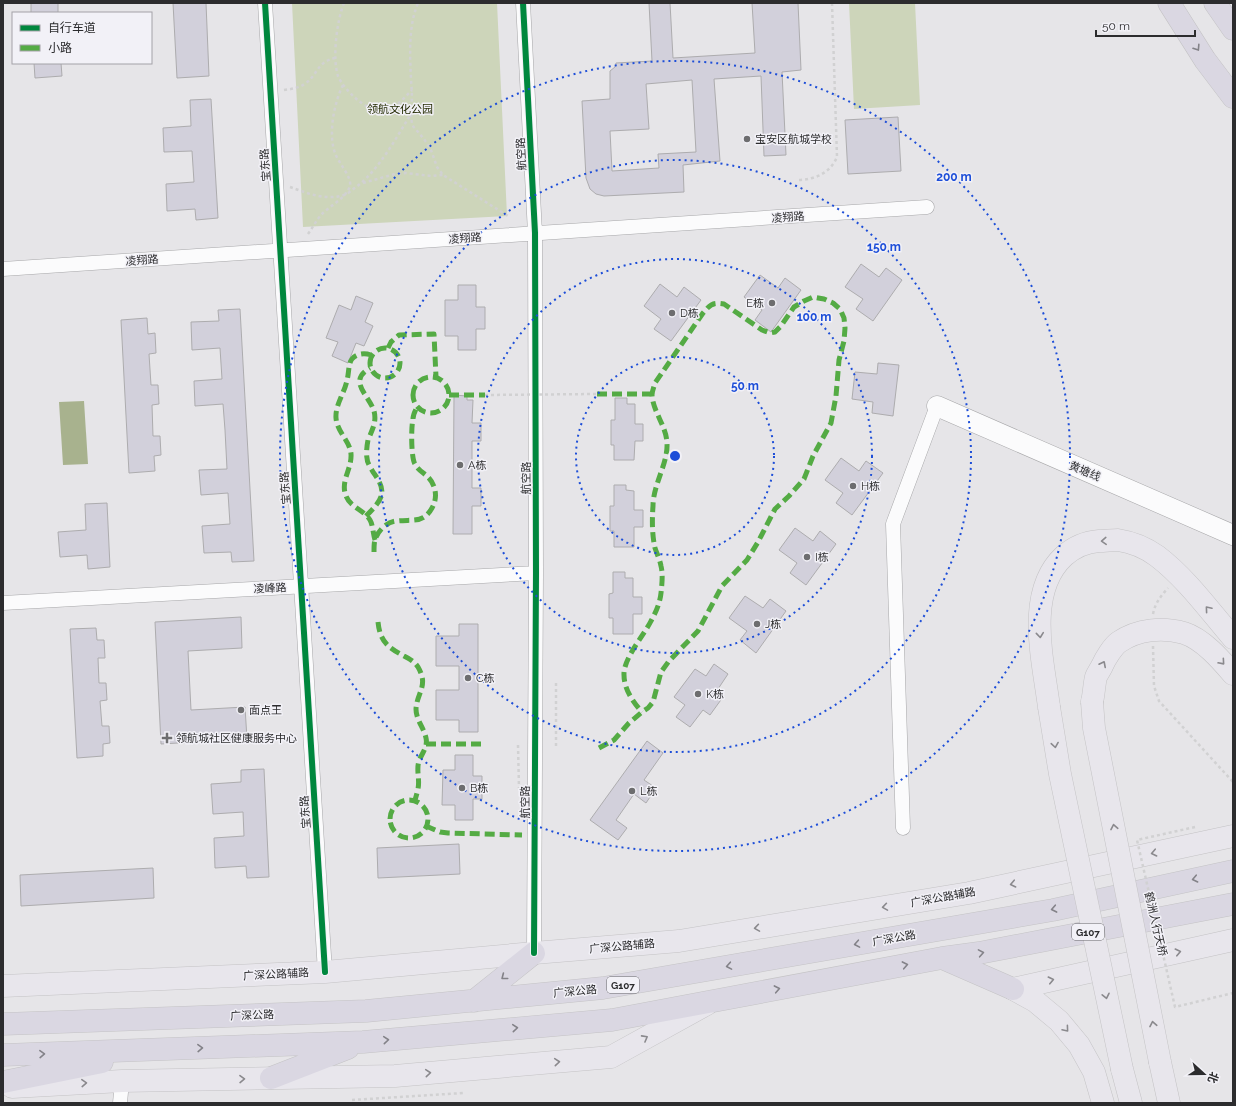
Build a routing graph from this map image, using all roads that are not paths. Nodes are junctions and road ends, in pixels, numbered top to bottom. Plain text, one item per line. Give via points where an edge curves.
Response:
1 (265, 3) edge
2 (523, 3) edge
3 (1168, 3) edge
4 (1216, 3) edge
5 (1233, 29) edge
6 (1233, 97) edge
7 (927, 207) dead end
8 (535, 234) junction
9 (280, 251) junction
10 (3, 269) edge
11 (937, 406) joint
12 (1233, 535) edge
13 (536, 573) junction
14 (301, 586) junction
15 (3, 604) edge
16 (1233, 638) edge
17 (1233, 674) edge
18 (902, 828) dead end
19 (1233, 836) edge
20 (1233, 871) edge
21 (1233, 904) edge
22 (1233, 940) edge
23 (534, 953) junction
24 (942, 958) junction
25 (325, 972) junction
26 (3, 986) edge
27 (1013, 989) junction
28 (474, 1001) junction
29 (712, 1001) junction
30 (7, 1022) edge
31 (362, 1042) junction
32 (166, 1049) junction
33 (3, 1055) edge
34 (271, 1078) junction
35 (122, 1081) junction
36 (3, 1082) edge
37 (3, 1088) edge
38 (1169, 1101) edge
39 (120, 1103) edge
40 (1103, 1103) edge
41 (1131, 1103) edge

1 - 9 street, 宝东路
2 - 8 street, 航空路
3 -> 6 highway
4 - 5 highway
7 - 8 street, 凌翔路
8 - 9 street, 凌翔路
8 - 13 street, 航空路
9 - 10 street, 凌翔路
9 - 14 street, 宝东路
11 - 12 street, 黄塘线
11 - 18 street via 893,524
13 - 14 street, 凌峰路
13 - 23 street, 航空路
14 - 15 street, 凌峰路
14 - 25 street, 宝东路
16 -> 41 main road, bridge via 1174,570 1156,555 1137,545 1117,540 1093,541 1072,548 1056,564 1046,583 1040,605 1039,631 1060,774
38 -> 17 main road, bridge via 1094,728 1092,702 1096,677 1118,642 1149,630 1168,630 1185,634 1219,657
19 -> 23 main road, 广深公路辅路 via 969,893 679,941
20 -> 28 highway, 广深公路 / G107 via 1053,910 603,988
24 -> 21 highway, G107
27 -> 22 main road
23 - 25 main road, 广深公路辅路
23 -> 28 highway
24 - 27 highway
29 -> 24 highway, G107
25 - 26 main road, 广深公路辅路
27 -> 40 main road via 1035,1001 1059,1021 1079,1045 1094,1072
28 - 30 highway, 广深公路 / G107 via 366,1011
31 -> 29 highway, G107 via 612,1020
34 -> 29 main road via 395,1076 611,1057
32 -> 31 highway, G107
31 - 34 highway
33 -> 32 highway, G107
32 - 36 highway
35 -> 34 main road
37 -> 35 main road
35 - 39 street

